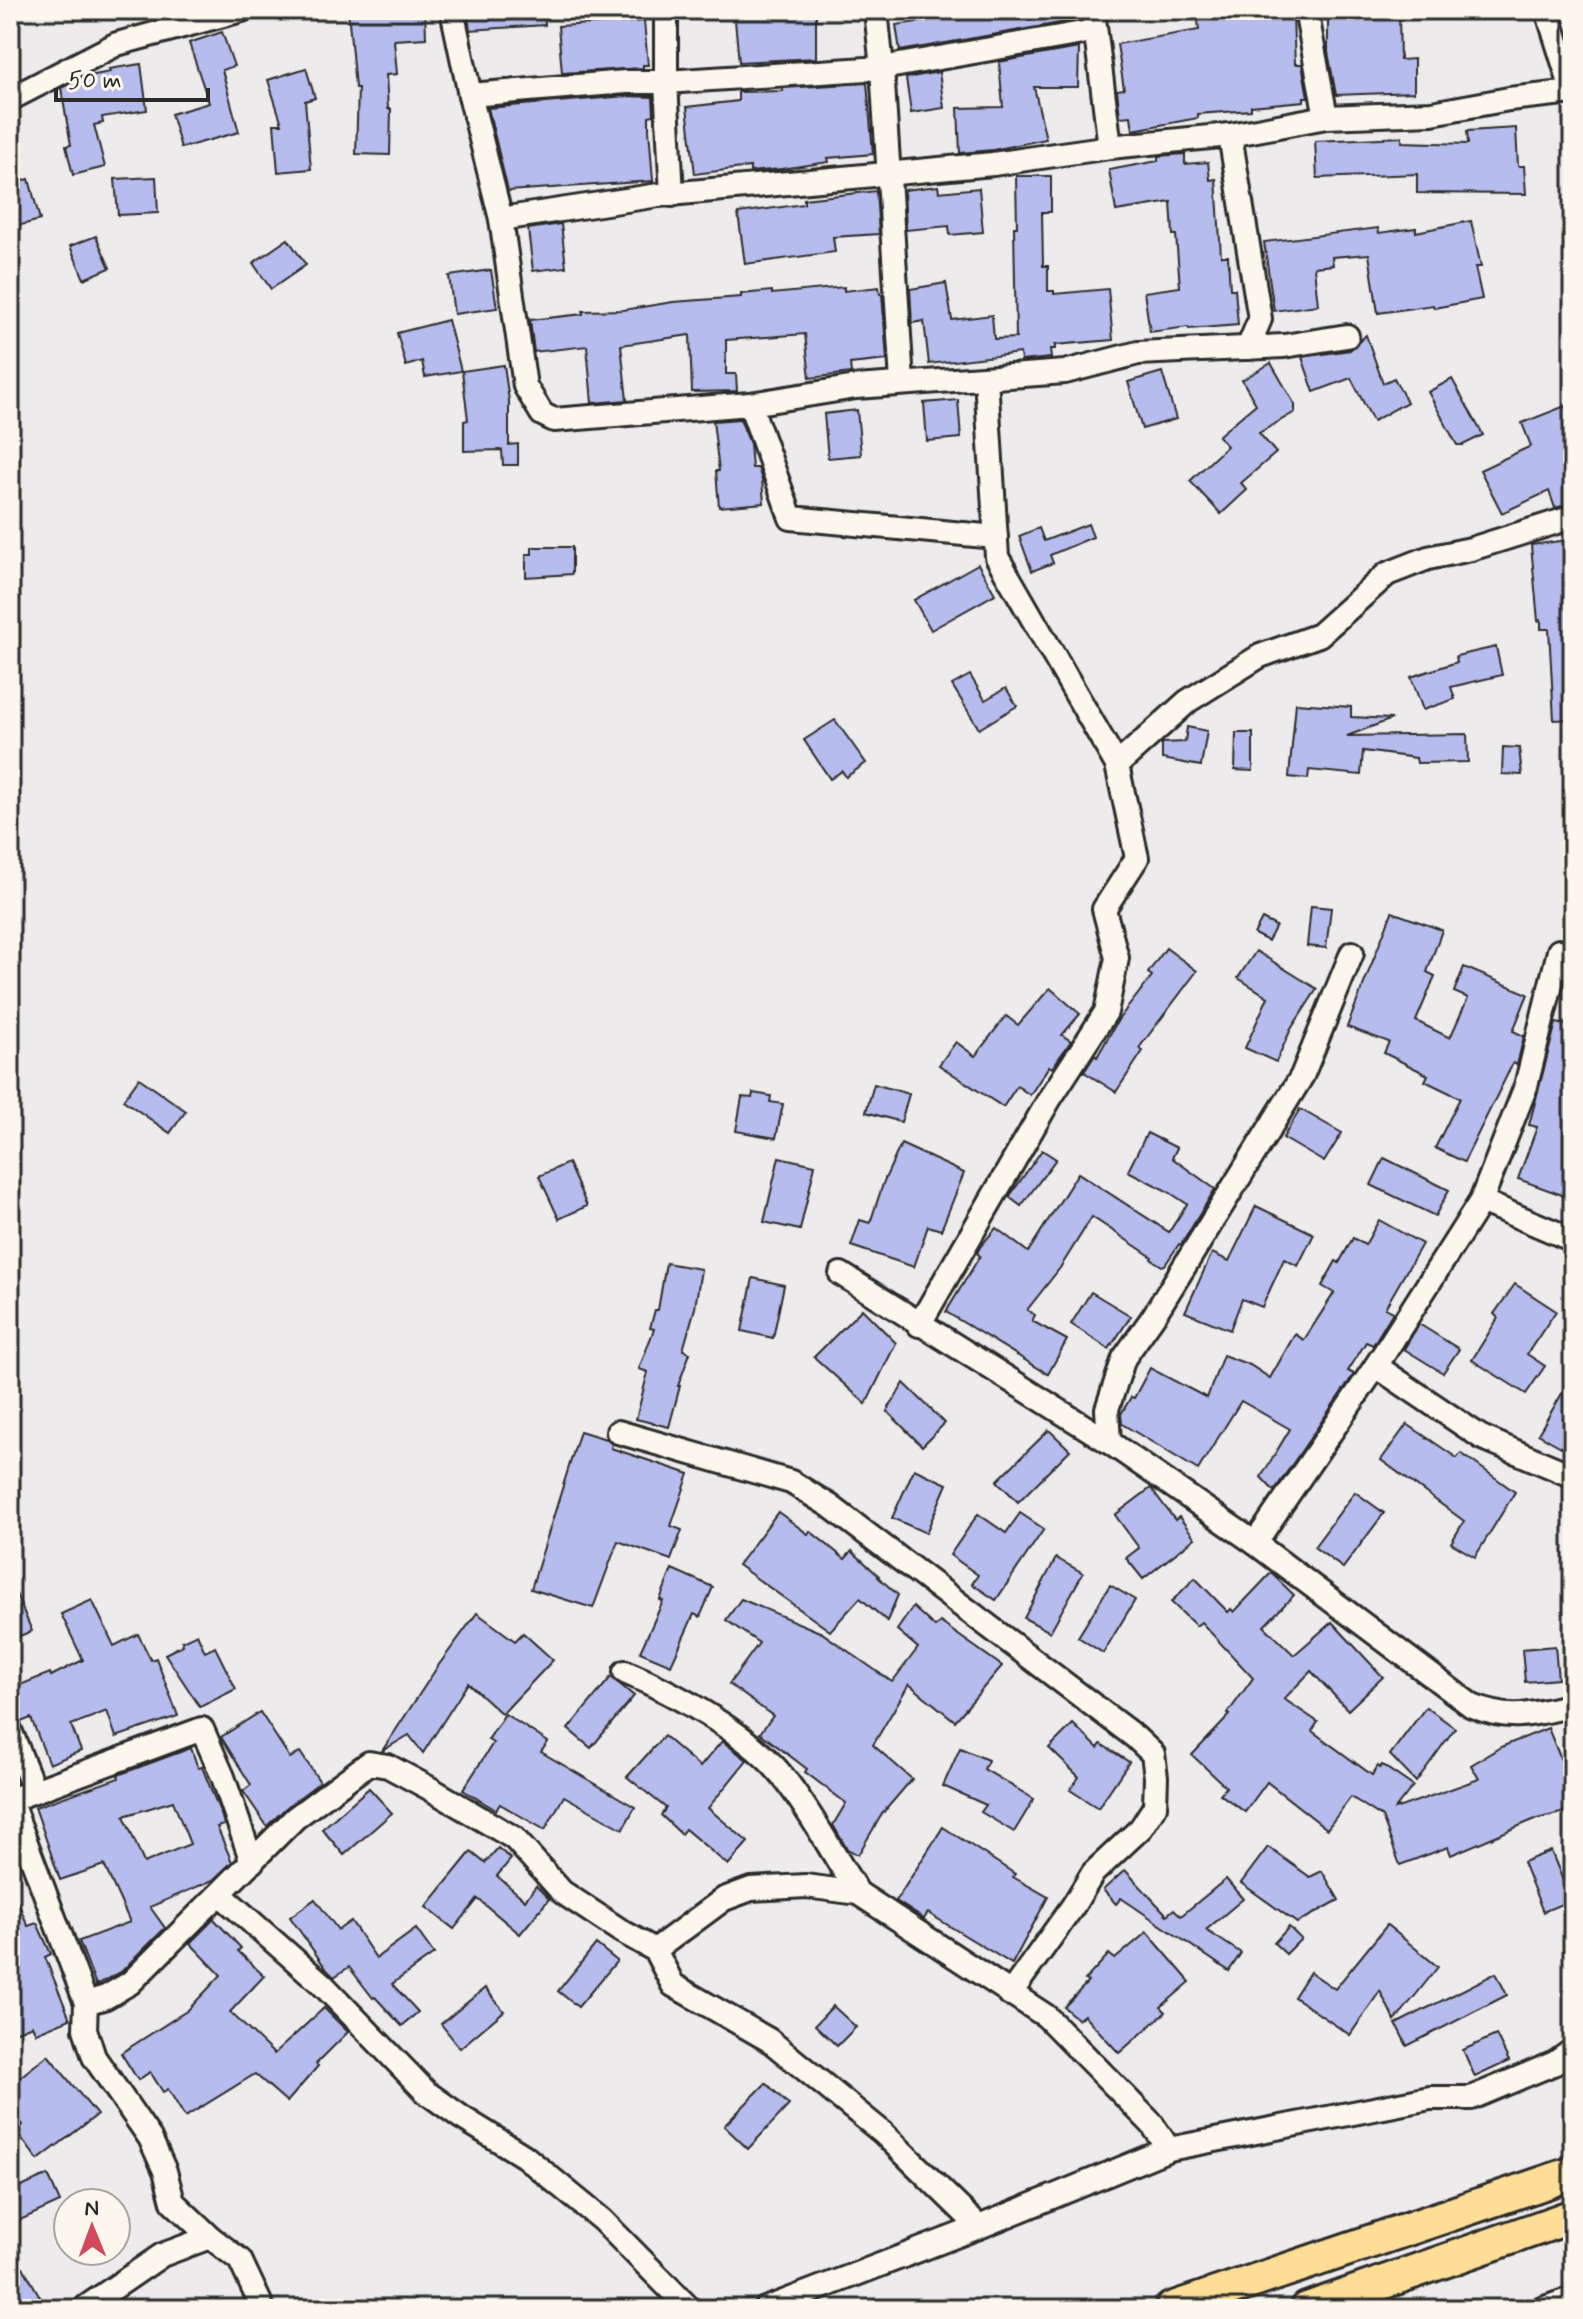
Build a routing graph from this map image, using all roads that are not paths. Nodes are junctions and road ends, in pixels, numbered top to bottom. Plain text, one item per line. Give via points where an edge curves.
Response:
1 (242, 10) edge
2 (452, 10) edge
3 (666, 10) edge
4 (876, 10) edge
5 (1306, 10) edge
6 (1547, 10) edge
7 (1094, 21) edge
8 (882, 68) junction
9 (666, 82) junction
10 (1573, 92) edge
11 (470, 95) junction
12 (10, 99) edge
13 (1326, 117) junction
14 (1230, 135) junction
15 (1110, 147) junction
16 (888, 173) junction
17 (672, 195) junction
18 (501, 219) junction
19 (1347, 336) dead end
20 (1248, 348) junction
21 (986, 378) junction
22 (902, 382) junction
23 (750, 404) junction
24 (1573, 517) edge
25 (996, 537) junction
26 (1117, 765) junction
27 (1559, 951) dead end
28 (1352, 953) dead end
29 (1481, 1201) junction
30 (1573, 1240) edge
31 (841, 1274) dead end
32 (919, 1325) junction
33 (1376, 1366) junction
34 (618, 1432) dead end
35 (1109, 1442) junction
36 (1573, 1476) edge
37 (1255, 1543) junction
38 (625, 1672) dead end
39 (1573, 1705) edge
40 (10, 1730) edge
41 (34, 1790) junction
42 (10, 1800) edge
43 (252, 1862) junction
44 (858, 1893) junction
45 (220, 1894) junction
46 (655, 1950) junction
47 (1010, 1994) junction
48 (86, 2003) junction
49 (1573, 2050) edge
50 (1169, 2149) junction
51 (1573, 2173) edge
52 (1573, 2216) edge
53 (979, 2227) junction
54 (210, 2237) junction
55 (1573, 2298) edge
56 (1347, 2303) edge
57 (83, 2309) edge
58 (263, 2309) edge
59 (690, 2309) edge
60 (765, 2309) edge
61 (1171, 2309) edge
62 (1307, 2309) edge
63 (1542, 2309) edge

1 - 12 street via 117,44
2 - 11 street
3 - 9 street
4 - 8 street
5 - 13 street
6 - 10 street
7 - 8 street
7 - 15 street
8 - 9 street
8 - 16 street
9 - 11 street
9 - 17 street
10 - 13 street via 1432,113
11 - 18 street
13 - 14 street
14 - 15 street
14 - 20 street via 1260,319
15 - 16 street
16 - 17 street
16 - 22 street
17 - 18 street
18 - 23 street via 525,386 542,414 554,420
19 - 20 street
20 - 21 street via 1138,353 1065,372
21 - 22 street
21 - 25 street
22 - 23 street
23 - 25 street via 791,518
24 - 26 street via 1387,574 1319,635 1260,656 1188,701
25 - 26 street via 997,557
26 - 32 street via 1137,858 1104,909 1117,958 1106,1012
27 - 29 street via 1526,1086
28 - 35 street via 1302,1076 1124,1358 1107,1409
29 - 30 street
29 - 33 street
31 - 32 street
32 - 35 street
33 - 36 street via 1481,1437
33 - 37 street
34 - 47 street via 791,1482 842,1515 1153,1754 1155,1806 1141,1828 1093,1873
35 - 37 street
37 - 39 street via 1472,1706 1495,1715 1521,1716
38 - 44 street via 662,1687 751,1744 784,1777
40 - 41 street
41 - 42 street
41 - 43 street via 202,1729
42 - 48 street
43 - 45 street
43 - 46 street via 295,1818 369,1763 388,1766 514,1838 562,1892
44 - 46 street via 806,1886 751,1889 724,1899
44 - 47 street
45 - 48 street via 130,1983
45 - 59 street via 322,1984 426,2092 524,2156 602,2220
46 - 53 street via 673,1985 769,2040 883,2133
47 - 50 street via 1046,2016 1152,2124
48 - 54 street via 85,2029 94,2057 150,2138 173,2202
49 - 50 street via 1555,2063 1471,2098 1430,2098
50 - 53 street
51 - 61 highway
52 - 56 highway
53 - 60 street
54 - 57 street via 162,2255
54 - 58 street via 240,2260
55 - 63 street
56 - 62 highway

